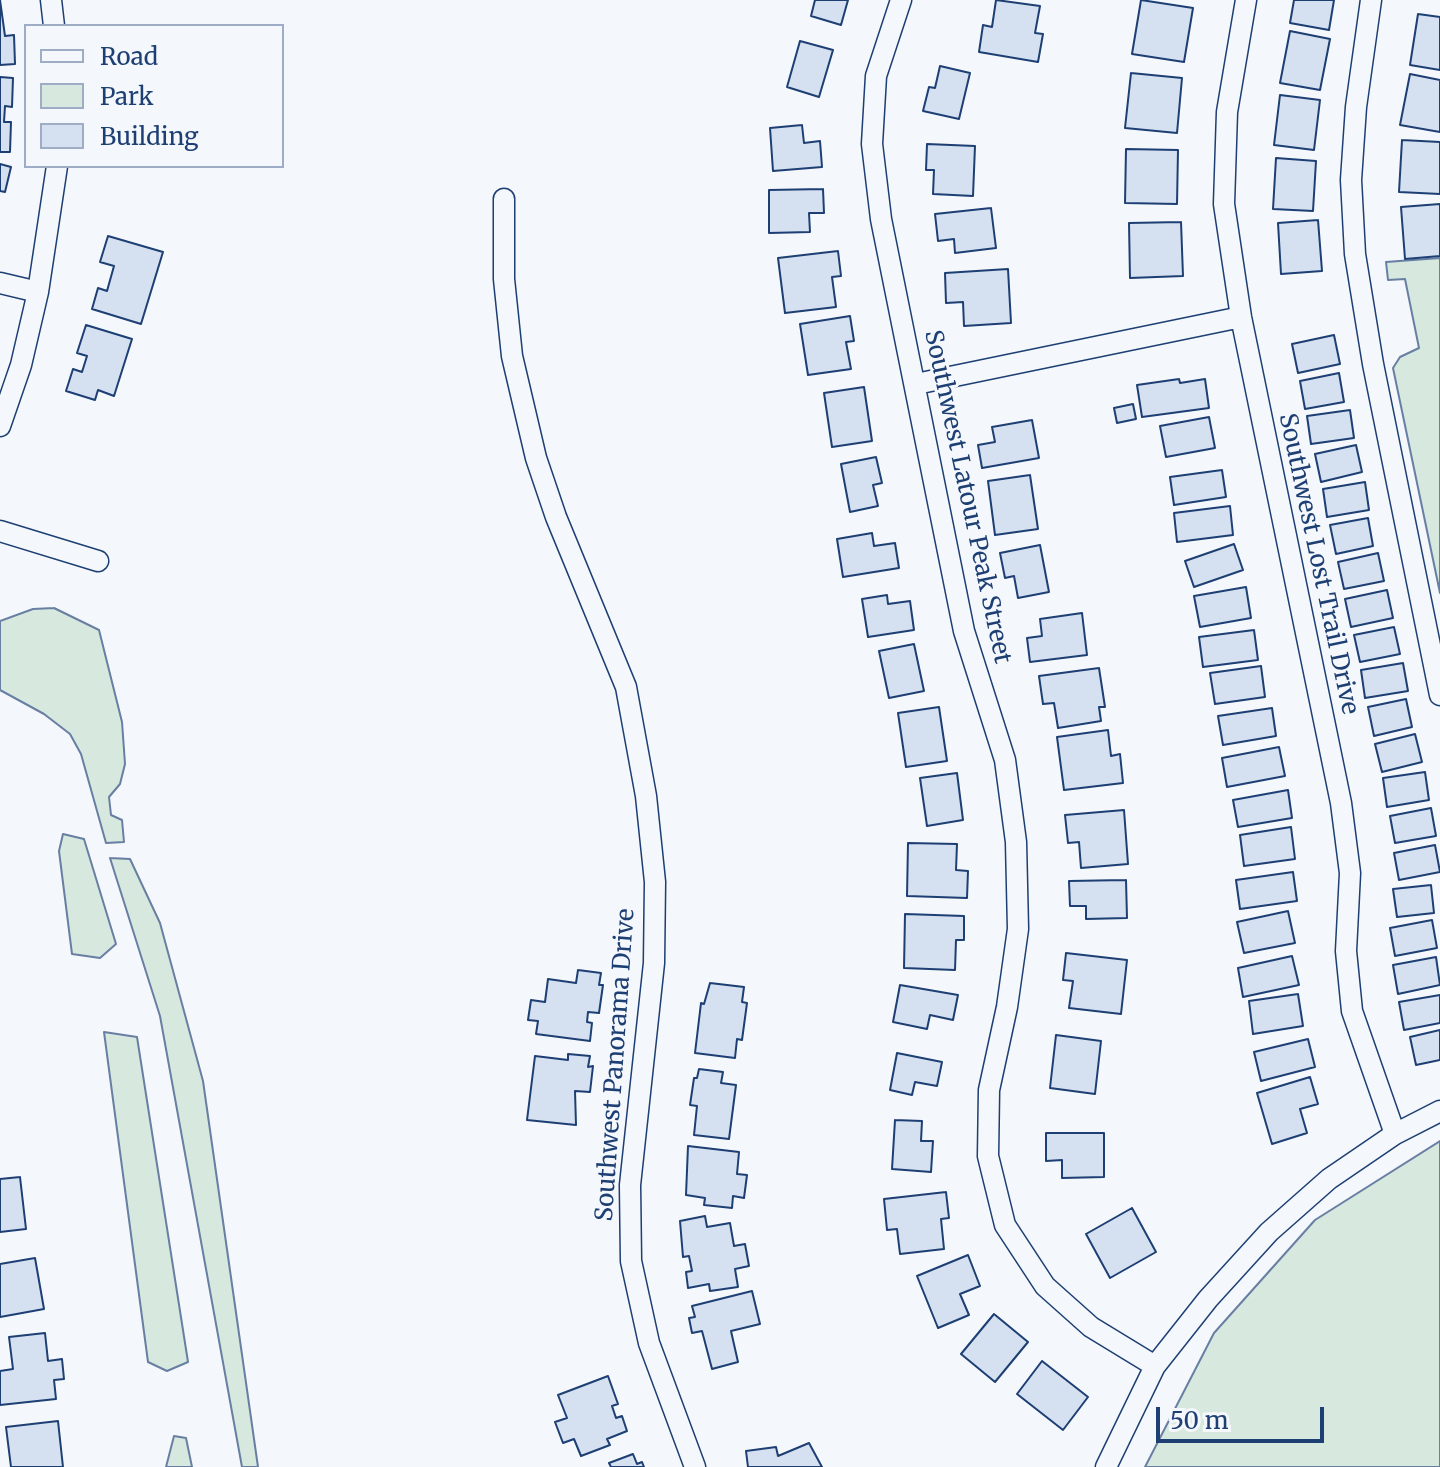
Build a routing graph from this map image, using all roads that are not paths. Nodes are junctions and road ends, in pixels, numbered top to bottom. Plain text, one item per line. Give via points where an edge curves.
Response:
1 (51, 0) edge
2 (901, 0) edge
3 (1246, 0) edge
4 (1371, 0) edge
5 (54, 24) edge
6 (57, 168) edge
7 (504, 199) dead end
8 (0, 283) edge
9 (38, 292) junction
10 (1241, 317) junction
11 (916, 384) junction
12 (0, 426) edge
13 (0, 531) edge
14 (98, 561) dead end
15 (1440, 695) edge
16 (1440, 1111) edge
17 (1395, 1134) junction
18 (1155, 1366) junction
19 (695, 1467) edge
20 (1106, 1467) edge

1 - 5 street
2 - 11 street, Southwest Latour Peak Street via 876,76 872,144 881,219
3 - 10 street, Southwest Lost Trail Drive via 1227,112 1224,204
4 - 15 street via 1351,180 1355,254
6 - 9 street
7 - 19 street, Southwest Panorama Drive via 504,279 512,356 536,458 626,687 646,796 655,882 654,963 628,1217 640,1309
8 - 9 street
9 - 12 street
10 - 11 street
10 - 17 street, Southwest Lost Trail Drive via 1341,803 1350,873 1346,951 1352,1011
11 - 18 street, Southwest Latour Peak Street via 964,631 1005,760 1016,842 1018,929 989,1090 988,1156 1005,1225 1045,1286 1091,1327
13 - 14 street
16 - 17 street
17 - 18 street via 1329,1179 1269,1232
18 - 20 street

